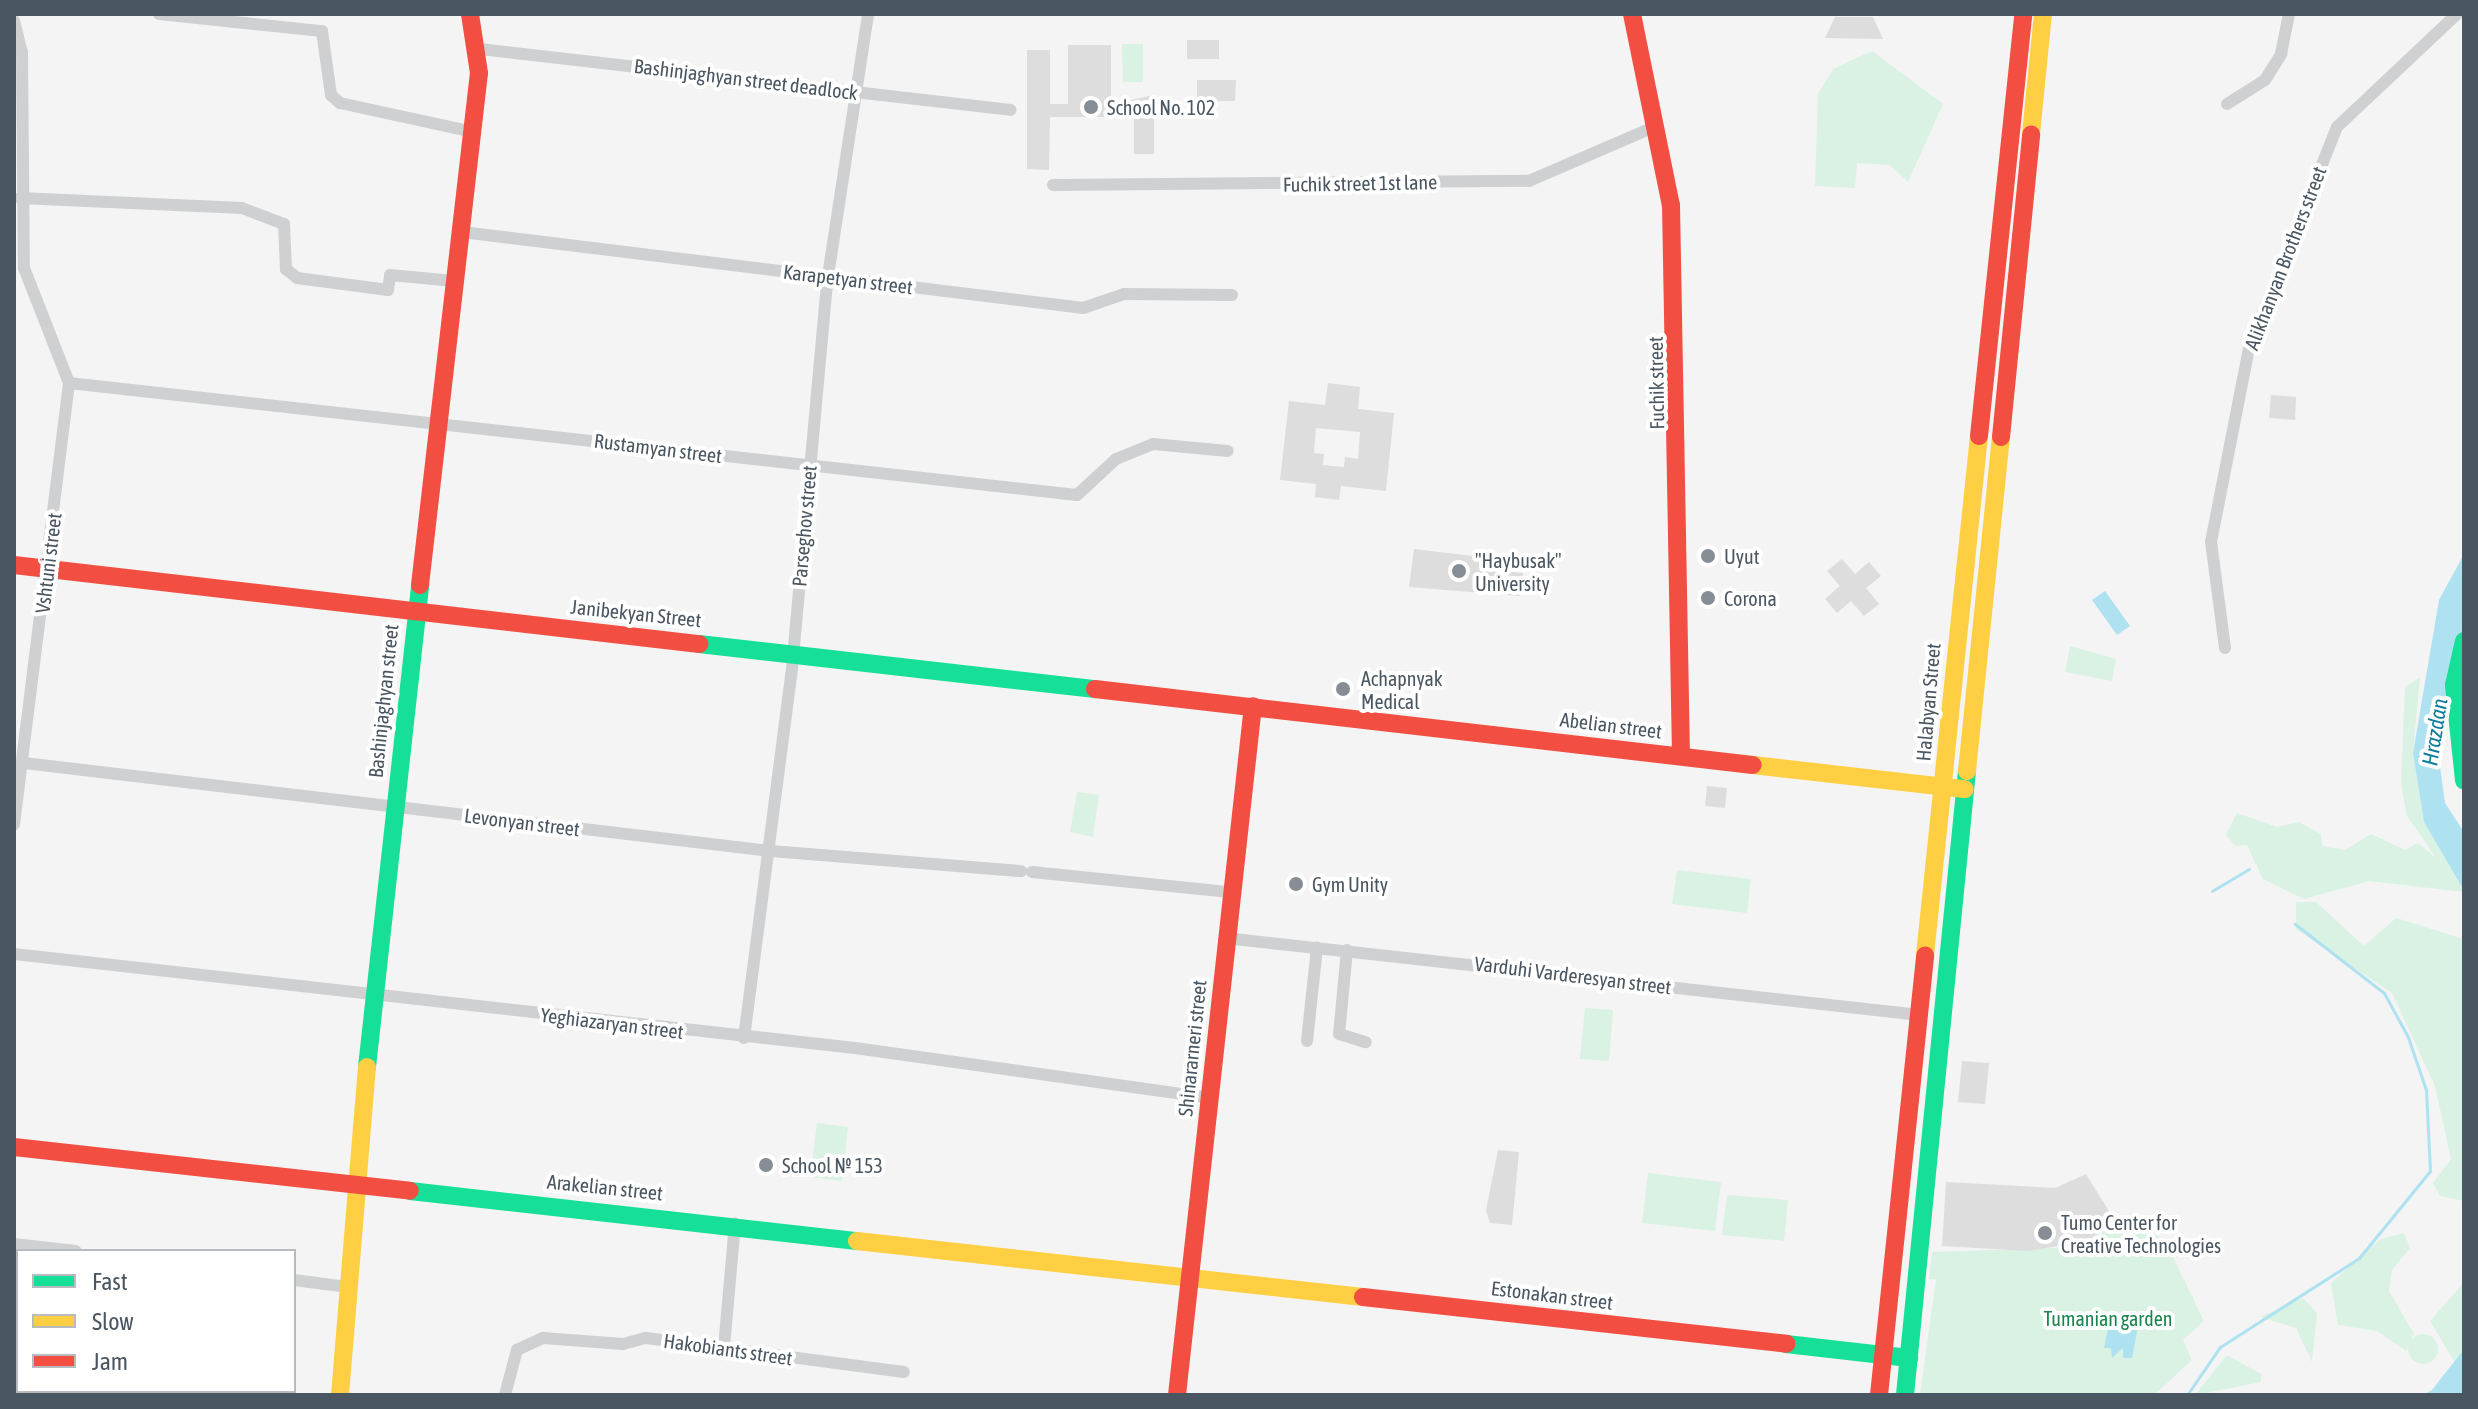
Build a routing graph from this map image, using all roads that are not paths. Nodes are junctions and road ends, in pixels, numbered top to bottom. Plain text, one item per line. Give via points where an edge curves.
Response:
1 (159, 14) edge
2 (470, 14) edge
3 (868, 14) edge
4 (1632, 14) edge
5 (2023, 14) edge
6 (2043, 14) edge
7 (2289, 14) edge
8 (2457, 14) edge
9 (14, 21) edge
10 (480, 49) junction
11 (856, 92) junction
12 (2227, 104) dead end
13 (1011, 110) dead end
14 (1656, 126) junction
15 (473, 132) junction
16 (1053, 185) dead end
17 (20, 198) junction
18 (462, 232) junction
19 (828, 276) junction
20 (455, 281) junction
21 (1232, 295) dead end
22 (1988, 353) junction
23 (2007, 354) junction
24 (69, 383) junction
25 (439, 422) junction
26 (1228, 451) dead end
27 (809, 466) junction
28 (14, 565) edge
29 (47, 568) junction
30 (415, 610) junction
31 (1957, 637) junction
32 (1979, 640) junction
33 (2464, 641) edge
34 (2225, 648) dead end
35 (794, 653) junction
36 (1253, 706) junction
37 (1681, 756) junction
38 (24, 763) junction
39 (2464, 780) edge
40 (1943, 786) junction
41 (1965, 789) junction
42 (394, 808) junction
43 (14, 825) edge
44 (771, 851) junction
45 (1230, 892) junction
46 (1225, 938) junction
47 (1317, 948) junction
48 (1347, 950) junction
49 (14, 954) edge
50 (373, 996) junction
51 (1920, 1015) junction
52 (744, 1038) junction
53 (1307, 1041) dead end
54 (1366, 1042) dead end
55 (1209, 1098) junction
56 (14, 1147) edge
57 (356, 1184) junction
58 (735, 1223) junction
59 (14, 1244) edge
60 (58, 1249) edge
61 (1190, 1274) junction
62 (296, 1280) edge
63 (347, 1287) junction
64 (724, 1347) junction
65 (1883, 1356) junction
66 (1909, 1358) junction
67 (904, 1372) dead end
68 (340, 1395) edge
69 (505, 1395) edge
70 (1177, 1395) edge
71 (1879, 1395) edge
72 (1905, 1395) edge

1 - 15 street via 322,31 331,95 340,103
2 - 10 main road, Bashinjaghyan street
3 - 11 street, Parseghov street
4 - 14 main road, Fuchik street
5 - 22 main road, Halabyan Street
6 - 23 main road
7 - 12 street via 2281,54 2265,80
8 - 34 street, Alikhanyan Brothers street via 2337,127 2249,348 2211,542
9 - 17 street, Vshtuni street via 22,52
10 - 11 street, Bashinjaghyan street deadlock
10 - 15 main road, Bashinjaghyan street
11 - 13 street, Bashinjaghyan street deadlock
11 - 19 street, Parseghov street
14 - 16 street, Fuchik street 1st lane via 1529,181
14 - 37 main road, Fuchik street via 1671,205 1678,339
15 - 18 main road, Bashinjaghyan street
17 - 20 street via 157,199 242,208 284,224 286,269 297,278 388,290 390,275
17 - 24 street, Vshtuni street via 24,268
18 - 19 street, Karapetyan street
18 - 20 main road, Bashinjaghyan street
19 - 21 street, Karapetyan street via 1083,308 1124,294
19 - 27 street, Parseghov street
20 - 25 main road, Bashinjaghyan street
22 - 23 main road via 2000,346
22 - 31 main road, Halabyan Street
23 - 32 main road
24 - 25 street, Rustamyan street
24 - 29 street, Vshtuni street
25 - 27 street, Rustamyan street
25 - 30 main road, Bashinjaghyan street
26 - 27 street, Rustamyan street via 1153,444 1116,459 1082,495
27 - 35 street, Parseghov street
28 - 29 main road, Janibekyan Street
29 - 30 main road, Janibekyan Street
29 - 38 street, Vshtuni street
30 - 35 main road, Janibekyan Street
30 - 42 main road, Bashinjaghyan street
31 - 32 main road via 1966,646
31 - 40 main road, Halabyan Street
32 - 41 main road
33 - 39 main road via 2454,685
35 - 36 main road, Janibekyan Street
35 - 44 street, Parseghov street
36 - 37 main road, Abelian street
36 - 45 main road, Shinararneri street
37 - 40 main road, Abelian street
38 - 42 street, Levonyan street
38 - 43 street, Vshtuni street
40 - 41 main road, Abelian street
40 - 51 main road, Halabyan Street
41 - 66 main road
42 - 44 street, Levonyan street
42 - 50 main road, Bashinjaghyan street
44 - 45 street, Levonyan street
44 - 52 street, Parseghov street
45 - 46 main road, Shinararneri street
46 - 47 street, Varduhi Varderesyan street
46 - 55 main road, Shinararneri street
47 - 48 street, Varduhi Varderesyan street
47 - 53 street
48 - 51 street, Varduhi Varderesyan street
48 - 54 street via 1339,1034
49 - 50 street, Yeghiazaryan street
50 - 52 street, Yeghiazaryan street
50 - 57 main road, Bashinjaghyan street
51 - 65 main road, Halabyan Street
52 - 55 street, Yeghiazaryan street
55 - 61 main road, Shinararneri street
56 - 57 main road, Arakelian street
57 - 58 main road, Arakelian street
57 - 63 main road, Bashinjaghyan street
58 - 61 main road, Arakelian street
58 - 64 street
59 - 60 street
61 - 65 main road, Estonakan street
61 - 70 main road, Shinararneri street
62 - 63 street
63 - 68 main road, Bashinjaghyan street
64 - 67 street, Hakobiants street
64 - 69 street, Hakobiants street via 543,1338 525,1344 512,1359
65 - 66 main road, Estonakan street
65 - 71 main road, Halabyan Street
66 - 72 main road

